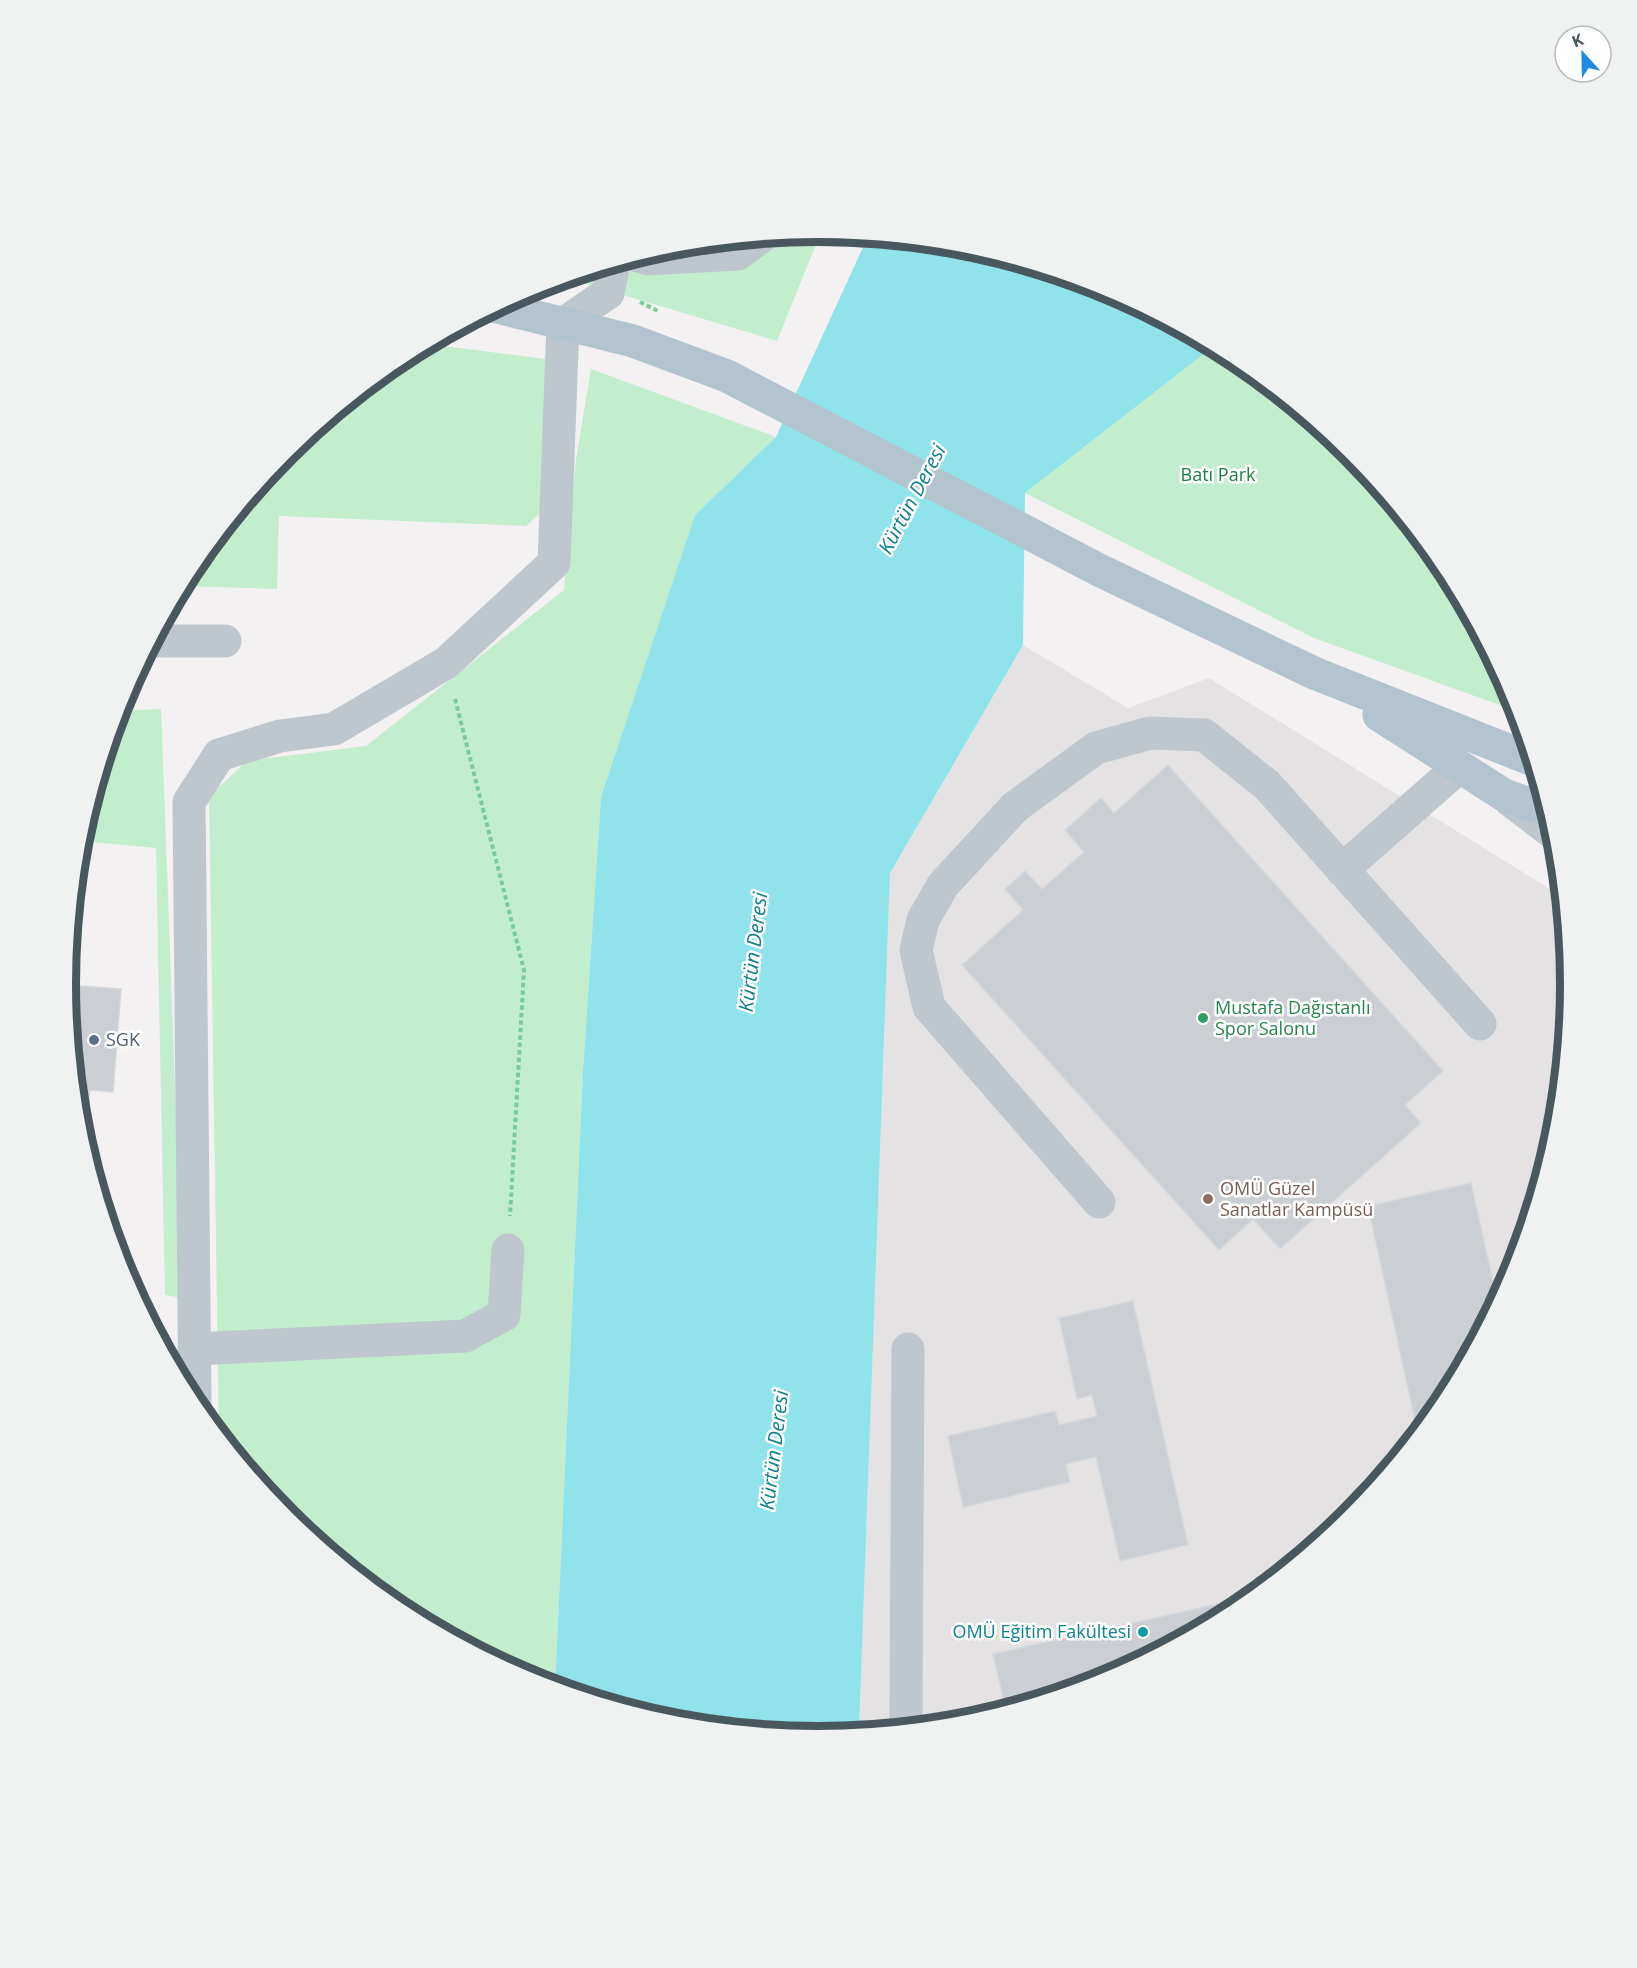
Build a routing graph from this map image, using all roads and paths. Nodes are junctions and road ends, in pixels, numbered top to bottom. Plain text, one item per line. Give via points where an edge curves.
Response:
1 (749, 246) edge
2 (665, 258) edge
3 (612, 271) edge
4 (509, 310) edge
5 (563, 324) junction
6 (161, 641) edge
7 (225, 641) dead end
8 (446, 663) junction
9 (1314, 673) junction
10 (1524, 757) edge
11 (1459, 767) junction
12 (1504, 795) junction
13 (1539, 807) edge
14 (1543, 826) edge
15 (1342, 870) junction
16 (1480, 1024) dead end
17 (1099, 1202) dead end
18 (508, 1250) joint
19 (194, 1349) junction
20 (909, 1349) dead end
21 (195, 1384) edge
22 (906, 1721) edge

1 - 2 street via 738,254
3 - 5 street via 608,293
4 - 5 main road
5 - 8 street via 554,563
5 - 9 main road via 633,341 727,376 1099,570
6 - 7 street
8 - 18 path via 524,970
8 - 19 street via 334,729 280,736 219,755 189,801
9 - 10 main road
9 - 11 main road
11 - 12 main road
11 - 15 street
12 - 13 main road
12 - 14 street
15 - 16 street
15 - 17 street via 1267,785 1204,735 1150,733 1096,748 1016,807 944,885 922,920 916,950 929,1007
18 - 19 street via 504,1315 465,1336
19 - 21 street
20 - 22 street

